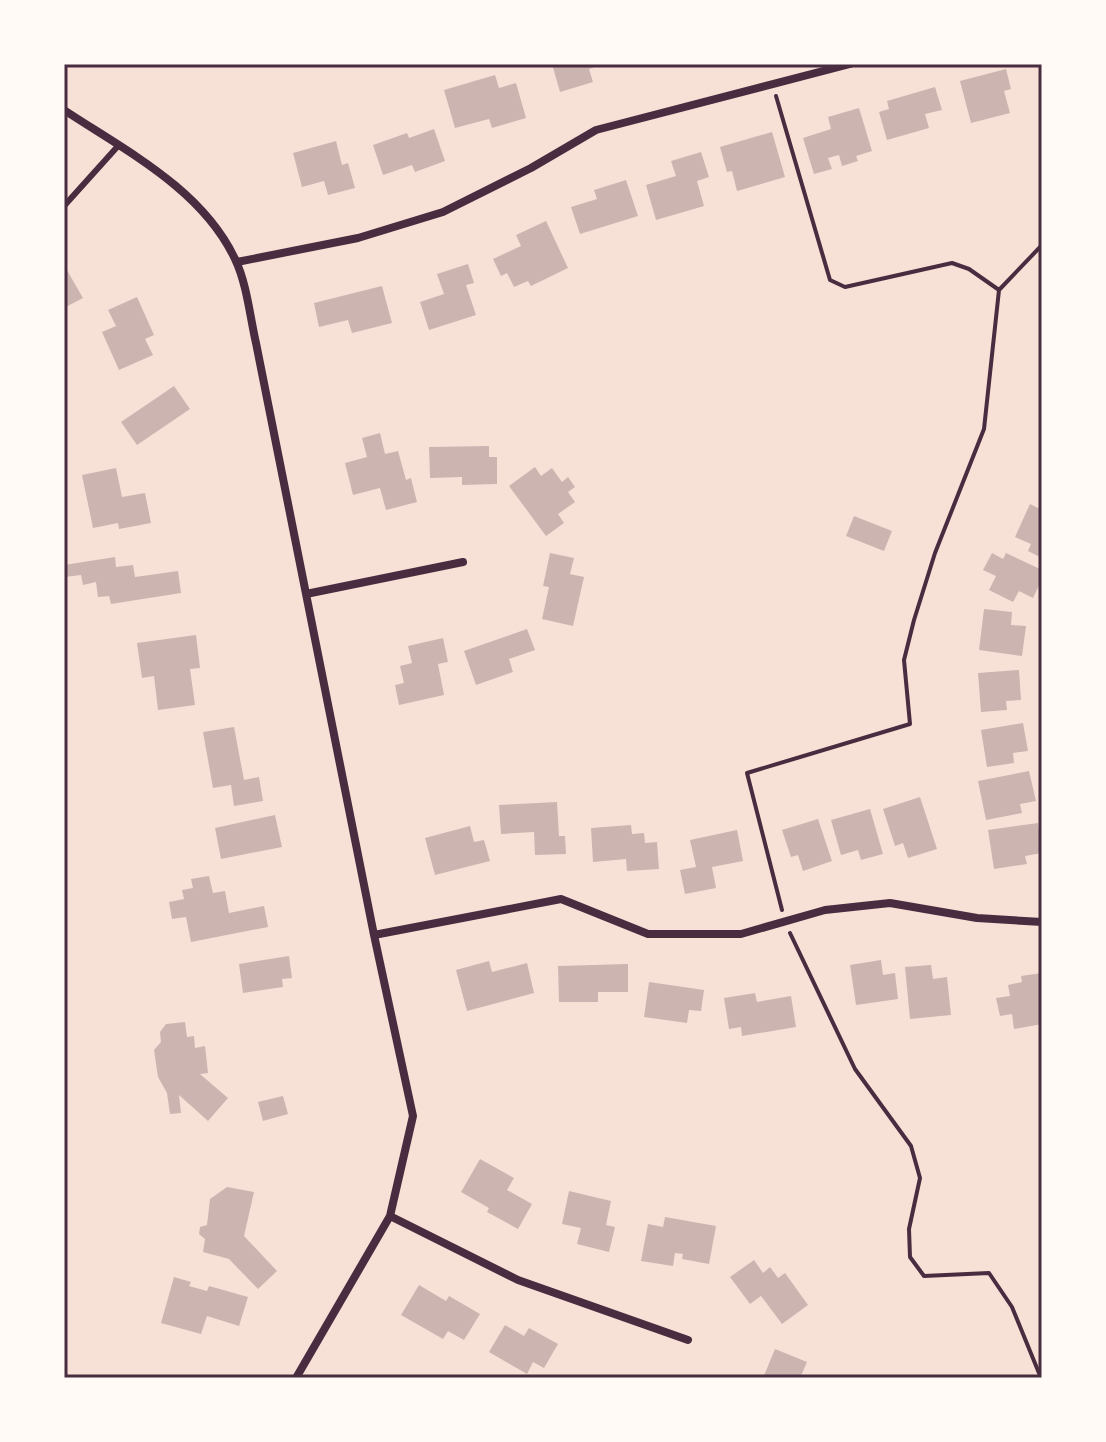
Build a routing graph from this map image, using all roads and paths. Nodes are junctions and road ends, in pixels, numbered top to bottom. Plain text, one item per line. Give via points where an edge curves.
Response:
1 (850, 64) edge
2 (772, 84) junction
3 (64, 110) edge
4 (118, 146) junction
5 (64, 206) edge
6 (1042, 245) edge
7 (237, 262) junction
8 (999, 290) junction
9 (463, 562) dead end
10 (306, 594) junction
11 (785, 922) junction
12 (1042, 922) edge
13 (374, 935) junction
14 (390, 1216) junction
15 (688, 1340) dead end
16 (296, 1378) edge
17 (1041, 1378) edge

1 - 2 street
2 - 7 street via 596,130 443,212 358,238
2 - 8 path via 830,280 845,287 952,263
3 - 4 street
4 - 5 lane
4 - 7 street via 168,178 219,228
6 - 8 path
7 - 10 street
8 - 11 path via 984,429 935,553 904,660 910,724 747,773
9 - 10 street
10 - 13 street
11 - 12 street via 825,910 890,903 977,918
11 - 13 street via 741,934 648,934 561,899
11 - 17 path via 855,1069 911,1146 920,1178 909,1229 910,1257 924,1276 989,1273 1012,1307
13 - 14 street via 413,1116
14 - 15 street via 518,1280
14 - 16 street

